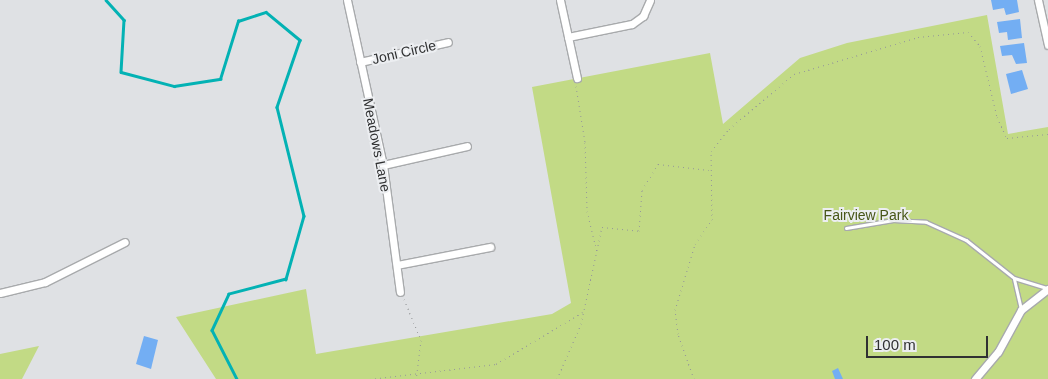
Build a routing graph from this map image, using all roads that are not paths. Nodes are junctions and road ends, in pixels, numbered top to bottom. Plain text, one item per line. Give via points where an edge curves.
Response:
1 (347, 0) edge
2 (560, 0) edge
3 (650, 0) edge
4 (1038, 0) edge
5 (568, 37) junction
6 (448, 42) dead end
7 (1048, 45) edge
8 (360, 62) junction
9 (576, 78) road end
10 (468, 146) dead end
11 (383, 165) junction
12 (846, 228) dead end
13 (125, 242) dead end
14 (490, 246) dead end
15 (398, 265) junction
16 (1014, 278) junction
17 (1048, 288) edge
18 (400, 292) road end
19 (0, 293) edge
20 (1021, 310) junction
21 (975, 379) edge

1 - 8 street, Meadows Lane
2 - 5 street
3 - 5 street via 643,16 632,24
4 - 7 street
5 - 9 street
6 - 8 street, Joni Circle
8 - 11 street, Meadows Lane
10 - 11 street
11 - 15 street, Meadows Lane
12 - 16 lane via 892,220 926,222 966,240
13 - 19 street via 45,282
14 - 15 street
15 - 18 street, Meadows Lane
16 - 17 lane
16 - 20 lane
17 - 20 street
20 - 21 street via 998,352

